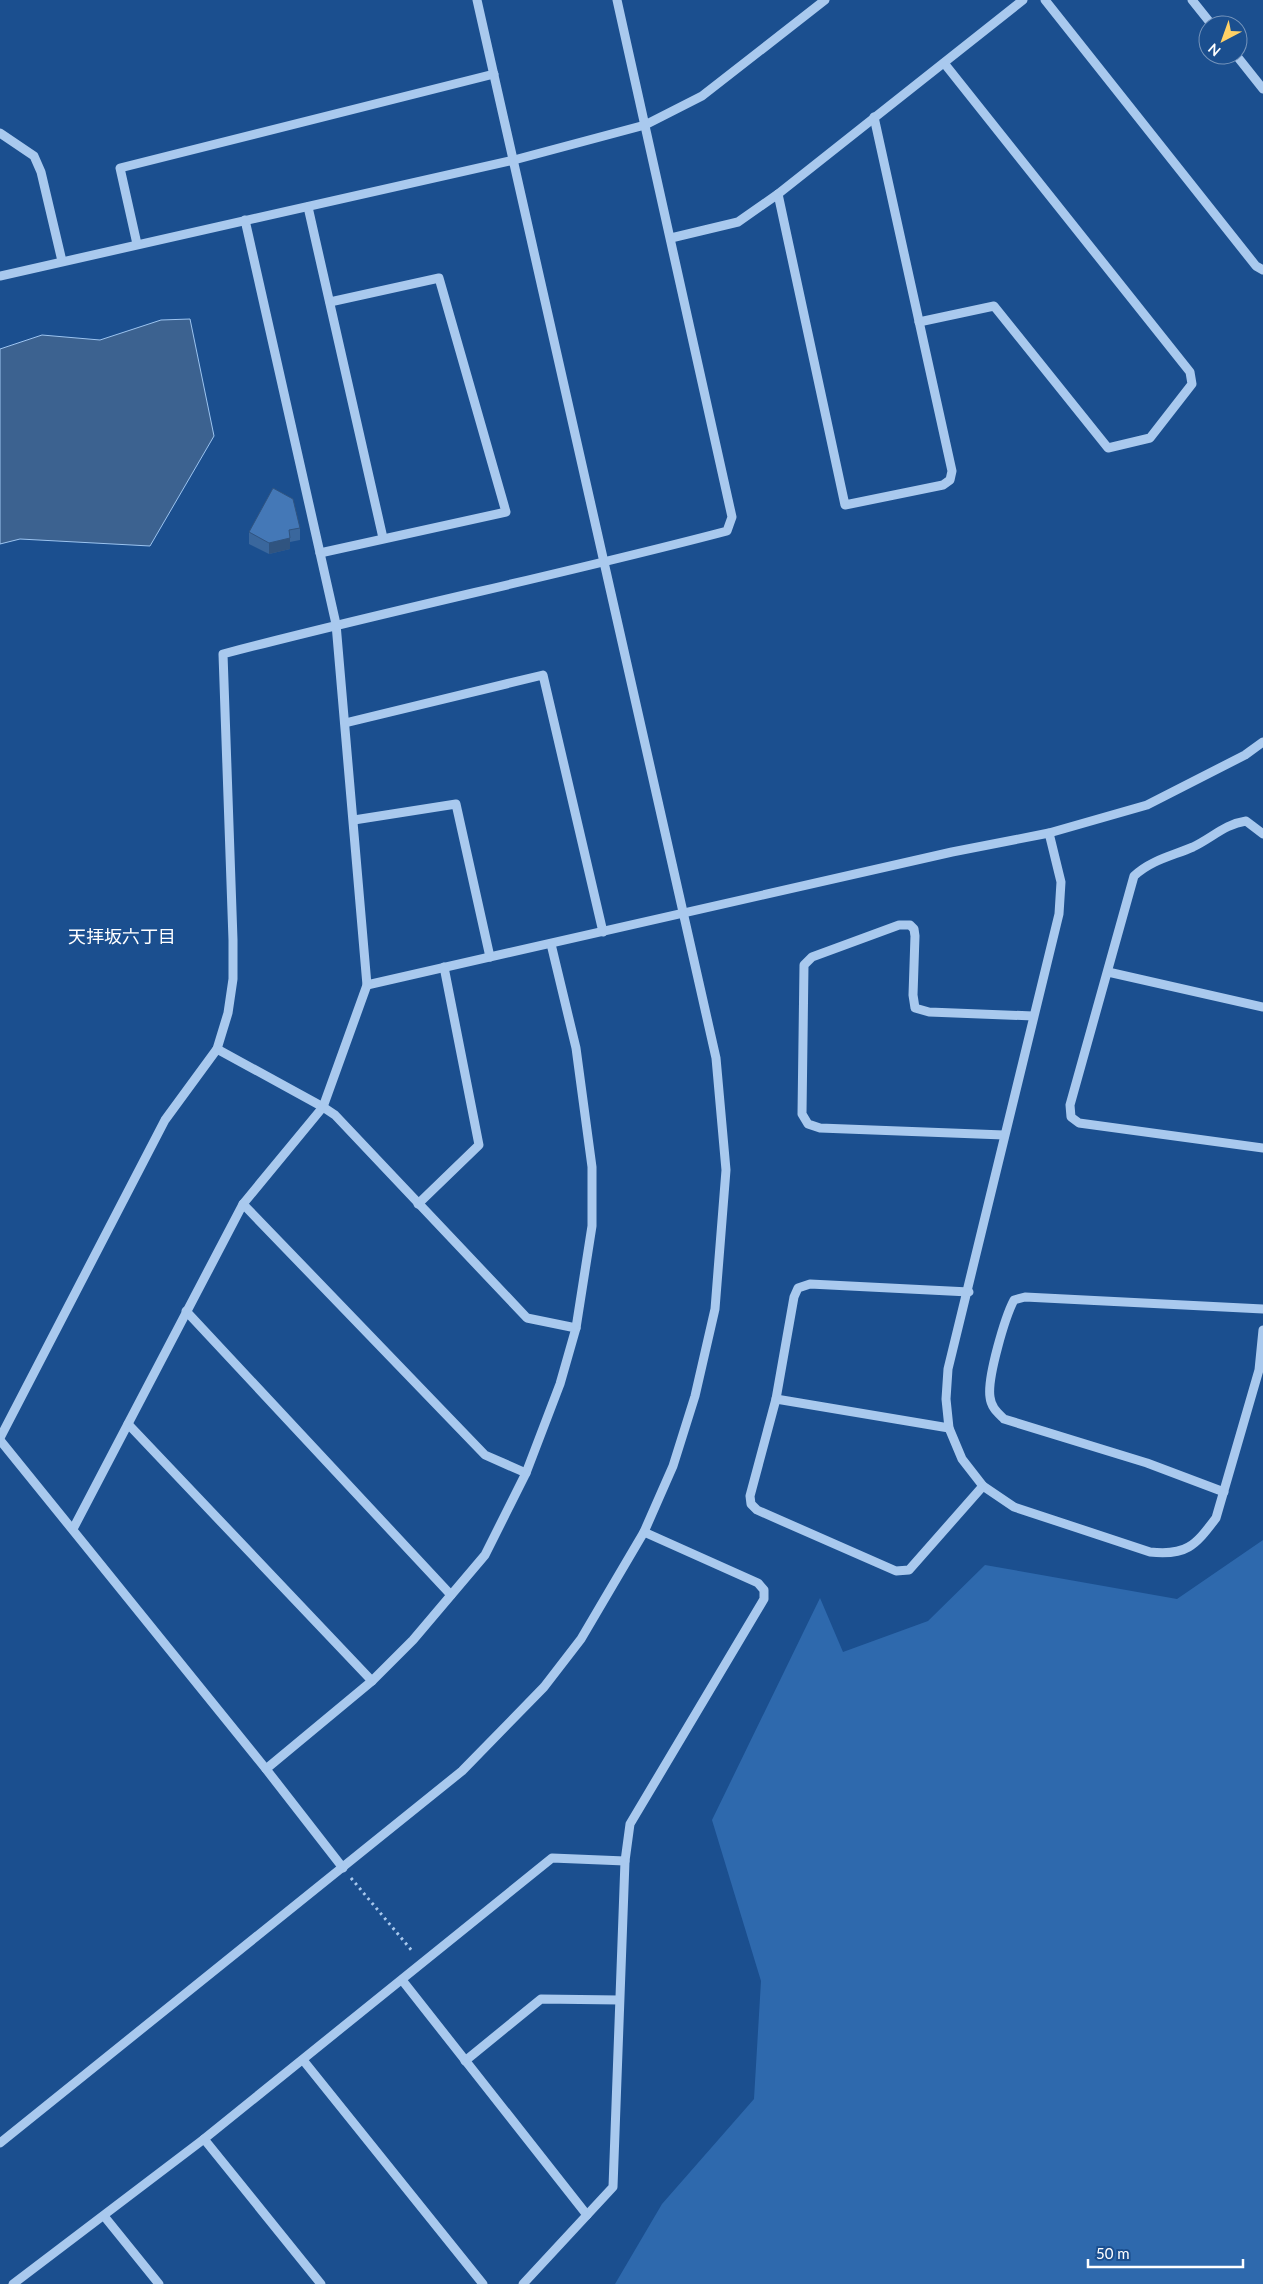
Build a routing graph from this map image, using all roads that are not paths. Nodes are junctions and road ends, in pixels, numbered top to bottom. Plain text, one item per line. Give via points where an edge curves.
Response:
1 (477, 0) edge
2 (617, 0) edge
3 (825, 0) edge
4 (1023, 0) edge
5 (1045, 0) edge
6 (1192, 0) edge
7 (1204, 15) edge
8 (944, 62) junction
9 (1244, 65) edge
10 (494, 74) junction
11 (1263, 89) edge
12 (874, 118) junction
13 (645, 125) junction
14 (0, 133) edge
15 (514, 160) junction
16 (778, 194) junction
17 (308, 207) junction
18 (245, 220) junction
19 (671, 238) junction
20 (137, 244) junction
21 (62, 261) junction
22 (1263, 270) edge
23 (0, 276) edge
24 (330, 302) junction
25 (919, 322) junction
26 (383, 538) junction
27 (320, 552) junction
28 (604, 563) junction
29 (336, 624) junction
30 (345, 723) junction
31 (1263, 742) edge
32 (354, 820) junction
33 (1049, 833) junction
34 (1263, 834) edge
35 (682, 914) junction
36 (603, 932) junction
37 (551, 944) junction
38 (490, 957) junction
39 (444, 967) junction
40 (1108, 972) junction
41 (367, 985) junction
42 (1263, 1007) edge
43 (1033, 1016) junction
44 (217, 1049) junction
45 (324, 1107) junction
46 (1004, 1135) junction
47 (1263, 1148) edge
48 (243, 1204) junction
49 (418, 1204) junction
50 (968, 1292) junction
51 (1263, 1309) edge
52 (186, 1311) junction
53 (576, 1328) junction
54 (1263, 1330) edge
55 (776, 1400) junction
56 (128, 1424) junction
57 (949, 1428) junction
58 (0, 1439) edge
59 (526, 1473) junction
60 (983, 1486) junction
61 (1224, 1492) junction
62 (73, 1528) junction
63 (644, 1532) junction
64 (451, 1595) junction
65 (372, 1681) junction
66 (266, 1769) junction
67 (625, 1861) junction
68 (343, 1868) junction
69 (402, 1980) junction
70 (619, 2000) junction
71 (303, 2060) junction
72 (465, 2061) junction
73 (204, 2139) junction
74 (0, 2143) edge
75 (587, 2215) junction
76 (104, 2216) junction
77 (13, 2284) edge
78 (159, 2284) edge
79 (322, 2284) edge
80 (484, 2284) edge
81 (522, 2284) edge

1 - 10 street
2 - 13 street
3 - 13 street via 702,96
4 - 8 street
5 - 22 street via 1256,266
6 - 7 street
8 - 12 street
8 - 25 street via 1190,372 1192,384 1150,438 1108,448 994,306
9 - 11 street
10 - 15 street
10 - 20 street via 120,168
12 - 16 street
12 - 25 street
13 - 15 street
13 - 19 street
14 - 21 street via 34,156 41,172
15 - 17 street
15 - 28 street
16 - 19 street via 738,222
16 - 25 street via 844,505 943,486 950,480 952,471
17 - 18 street
17 - 24 street
18 - 20 street
18 - 27 street
19 - 28 street via 732,516 727,531
20 - 21 street
21 - 23 street
24 - 26 street
24 - 26 street via 439,278 506,512
26 - 27 street
27 - 29 street
28 - 29 street
28 - 35 street
29 - 30 street
29 - 44 street via 223,654 233,979 228,1013
30 - 32 street
30 - 36 street via 543,675
31 - 33 street via 1245,756 1147,806
32 - 38 street via 456,804
32 - 41 street
33 - 35 street
33 - 43 street via 1061,882 1059,914
34 - 40 street via 1246,821 1233,823 1194,846 1146,865 1134,876
35 - 36 street
35 - 63 street via 716,1058 726,1170 715,1309 695,1396 673,1466
36 - 37 street
37 - 38 street
37 - 53 street via 576,1048 592,1167 592,1226
38 - 39 street
39 - 41 street
39 - 49 street via 479,1145
40 - 42 street
40 - 47 street via 1070,1105 1070,1117 1079,1123
41 - 45 street
43 - 46 street
43 - 46 street via 929,1012 915,1008 915,936 910,925 899,924 812,957 804,965 802,1114 808,1124 820,1128
44 - 45 street
44 - 58 street via 164,1120
45 - 48 street
45 - 49 street
46 - 50 street
48 - 52 street
48 - 59 street via 485,1455
49 - 53 street via 527,1318
50 - 55 street via 810,1284 798,1288
50 - 57 street via 948,1369 946,1399
51 - 61 street via 1025,1296 1014,1300 1008,1311 990,1384 993,1409 1004,1420 1147,1463
52 - 56 street
52 - 64 street
53 - 59 street via 560,1384
54 - 61 street via 1258,1370
55 - 57 street
55 - 60 street via 750,1496 751,1504 757,1510 896,1571 909,1570
56 - 62 street
56 - 65 street
57 - 60 street via 962,1460
58 - 62 street
59 - 64 street via 485,1555
60 - 61 street via 1014,1507 1150,1552 1172,1555 1189,1548 1202,1537 1216,1518
62 - 66 street
63 - 67 street via 758,1583 764,1590 764,1599 630,1824
63 - 68 street via 582,1638 544,1686 462,1771
64 - 65 street via 414,1640
65 - 66 street
66 - 68 street
67 - 69 street via 552,1858
67 - 70 street
68 - 74 street
69 - 71 street
69 - 72 street
70 - 72 street via 541,1999
70 - 75 street via 612,2187
71 - 73 street
71 - 80 street
72 - 75 street
73 - 76 street
73 - 79 street
75 - 81 street
76 - 77 street
76 - 78 street

